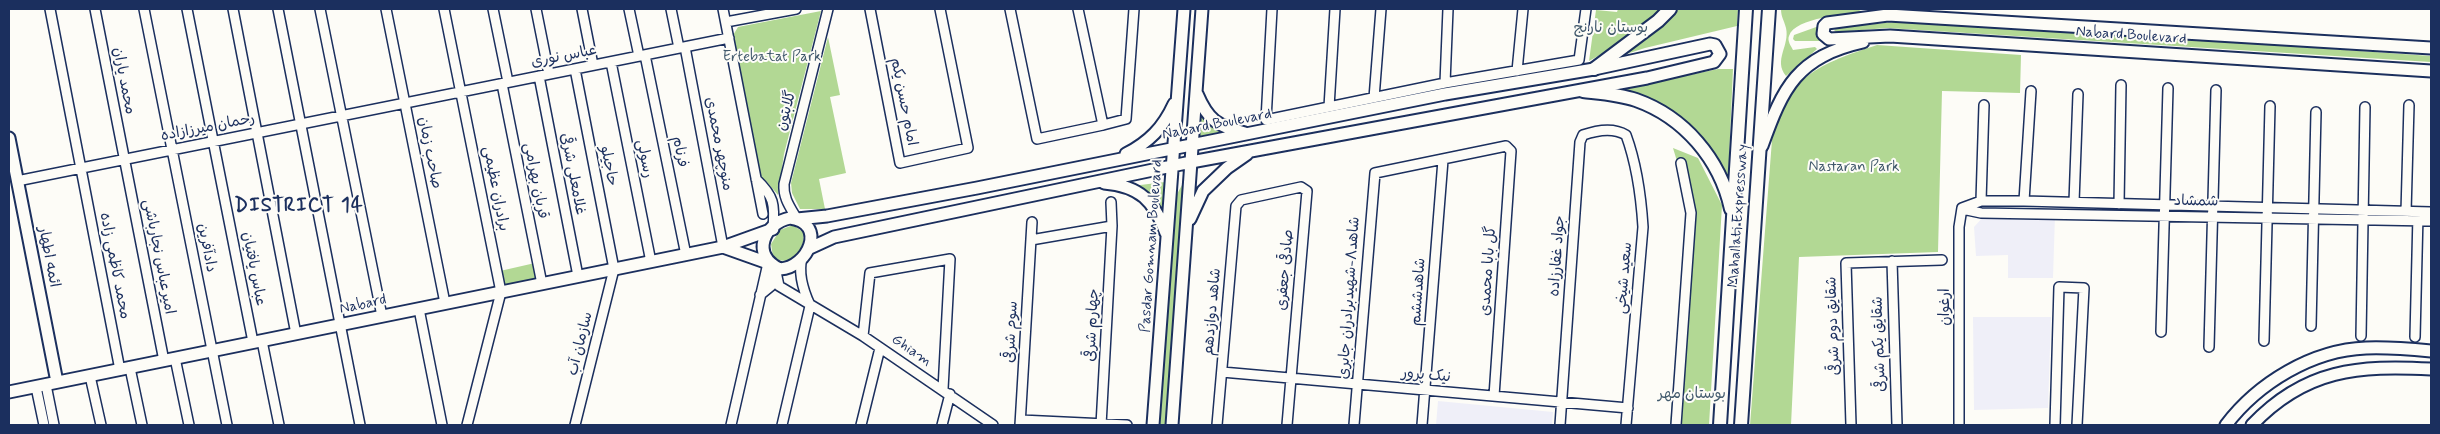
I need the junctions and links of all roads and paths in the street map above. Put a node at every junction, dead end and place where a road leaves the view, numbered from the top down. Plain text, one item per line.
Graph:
1 (50, 9) edge
2 (95, 9) edge
3 (144, 9) edge
4 (187, 9) edge
5 (233, 9) edge
6 (278, 9) edge
7 (320, 9) edge
8 (386, 9) edge
9 (444, 9) edge
10 (493, 9) edge
11 (536, 9) edge
12 (582, 9) edge
13 (629, 9) edge
14 (671, 9) edge
15 (723, 9) edge
16 (796, 9) edge
17 (828, 9) edge
18 (870, 9) edge
19 (940, 9) edge
20 (1010, 9) edge
21 (1078, 9) edge
22 (1134, 9) edge
23 (1184, 9) edge
24 (1202, 9) edge
25 (1272, 9) edge
26 (1335, 9) edge
27 (1381, 9) edge
28 (1448, 9) edge
29 (1524, 9) edge
30 (1586, 9) edge
31 (1670, 9) edge
32 (1746, 9) edge
33 (1769, 9) edge
34 (1873, 9) edge
35 (1888, 15) junction
36 (726, 22) junction
37 (1890, 36) junction
38 (729, 38) junction
39 (682, 47) junction
40 (2431, 48) edge
41 (642, 56) junction
42 (1643, 58) junction
43 (611, 62) junction
44 (593, 65) junction
45 (575, 69) junction
46 (1594, 69) junction
47 (1517, 71) junction
48 (2431, 71) edge
49 (549, 74) junction
50 (539, 76) junction
51 (1647, 78) junction
52 (505, 83) junction
53 (1445, 83) junction
54 (2121, 85) dead end
55 (2168, 88) dead end
56 (2216, 90) dead end
57 (1583, 91) junction
58 (2031, 91) dead end
59 (461, 92) junction
60 (1196, 92) junction
61 (2078, 94) dead end
62 (1177, 98) junction
63 (1374, 98) junction
64 (405, 103) junction
65 (2409, 104) dead end
66 (1984, 105) dead end
67 (2270, 106) dead end
68 (1329, 107) junction
69 (2365, 107) dead end
70 (2316, 112) dead end
71 (342, 116) junction
72 (301, 124) junction
73 (1103, 125) junction
74 (257, 133) junction
75 (1249, 134) junction
76 (1626, 135) joint
77 (9, 138) edge
78 (213, 141) junction
79 (1192, 145) junction
80 (1174, 148) junction
81 (172, 150) junction
82 (1250, 152) junction
83 (1760, 152) junction
84 (125, 159) junction
85 (1443, 160) junction
86 (1113, 161) junction
87 (1191, 162) junction
88 (1681, 163) dead end
89 (1172, 166) junction
90 (81, 168) junction
91 (756, 179) junction
92 (17, 181) junction
93 (1092, 183) junction
94 (1238, 201) joint
95 (1981, 201) junction
96 (2024, 201) junction
97 (1111, 202) dead end
98 (2074, 202) junction
99 (2119, 204) junction
100 (2165, 206) junction
101 (1962, 208) junction
102 (2212, 212) junction
103 (2406, 212) junction
104 (2431, 212) edge
105 (2267, 213) junction
106 (763, 214) dead end
107 (2313, 214) junction
108 (2165, 215) junction
109 (2363, 215) junction
110 (2418, 216) junction
111 (797, 219) junction
112 (2431, 221) edge
113 (1032, 222) dead end
114 (1734, 222) junction
115 (1112, 226) junction
116 (1186, 226) junction
117 (773, 228) junction
118 (1167, 237) junction
119 (1032, 240) junction
120 (723, 247) junction
121 (810, 248) junction
122 (686, 254) junction
123 (802, 258) junction
124 (1942, 260) dead end
125 (1892, 261) junction
126 (651, 262) junction
127 (772, 265) junction
128 (614, 269) junction
129 (578, 276) junction
130 (542, 284) junction
131 (501, 292) junction
132 (445, 303) junction
133 (810, 306) junction
134 (420, 309) junction
135 (382, 316) junction
136 (340, 325) junction
137 (2311, 326) dead end
138 (2161, 332) dead end
139 (296, 334) junction
140 (863, 336) junction
141 (2361, 336) dead end
142 (2414, 337) dead end
143 (2264, 341) dead end
144 (258, 342) junction
145 (2209, 346) dead end
146 (880, 348) junction
147 (212, 351) junction
148 (2431, 351) edge
149 (170, 359) junction
150 (125, 369) junction
151 (2431, 369) edge
152 (1222, 372) junction
153 (90, 376) junction
154 (1291, 378) junction
155 (1357, 384) junction
156 (46, 385) junction
157 (1425, 390) junction
158 (9, 392) edge
159 (946, 392) junction
160 (1494, 396) junction
161 (1561, 402) junction
162 (1628, 408) junction
163 (1021, 422) edge
164 (1101, 424) edge
165 (1127, 424) edge
166 (44, 425) edge
167 (54, 425) edge
168 (101, 425) edge
169 (142, 425) edge
170 (189, 425) edge
171 (227, 425) edge
172 (279, 425) edge
173 (360, 425) edge
174 (442, 425) edge
175 (467, 425) edge
176 (575, 425) edge
177 (731, 425) edge
178 (782, 425) edge
179 (861, 425) edge
180 (942, 425) edge
181 (993, 425) edge
182 (1153, 425) edge
183 (1172, 425) edge
184 (1217, 425) edge
185 (1287, 425) edge
186 (1354, 425) edge
187 (1422, 425) edge
188 (1560, 425) edge
189 (1626, 425) edge
190 (1676, 425) edge
191 (1720, 425) edge
192 (1741, 425) edge
193 (1851, 425) edge
194 (1897, 425) edge
195 (1959, 425) edge
196 (2055, 425) edge
197 (2077, 425) edge
198 (2226, 425) edge
199 (2252, 425) edge

1 - 90 street, محمد کاظمی زاده
2 - 84 street, محمد یاران
3 - 81 street, دادآفرین
4 - 78 street, عباس یافتیان
5 - 74 street
6 - 72 street
7 - 71 street
8 - 64 street, صاحب زمان
9 - 59 street, برادران عظیمی
10 - 52 street, قربان بهرامی
11 - 49 street
12 - 44 street
13 - 41 street, فرنام
14 - 39 street, منوچهر محمدی
15 - 36 street
16 - 36 street
17 - 111 street, گلابتون
18 - 19 street, امام حسن یکم
20 - 73 street
21 - 73 street
22 - 73 street
23 - 62 main road, Pasdar Gomnam Boulevard
24 - 60 main road
25 - 68 street
26 - 68 street
27 - 63 street
28 - 53 street
29 - 47 street
30 - 47 street
31 - 46 highway
32 - 114 highway, Mahallati Expressway
33 - 83 highway, Mahallati Expressway
34 - 35 main road
35 - 37 main road, Nabard Boulevard
35 - 40 main road, Nabard Boulevard
36 - 38 street
37 - 48 main road, Nabard Boulevard
37 - 83 main road
38 - 39 street, عباس نوری
38 - 91 street
39 - 41 street, عباس نوری
39 - 120 street, منوچهر محمدی
41 - 43 street, عباس نوری
41 - 122 street, فرنام
42 - 46 main road, Nabard Boulevard
42 - 51 main road
42 - 51 main road, Nabard Boulevard
43 - 44 street, عباس نوری
43 - 126 street, رسولى
44 - 45 street, عباس نوری
45 - 49 street, عباس نوری
45 - 128 street, حاجیلو
46 - 75 main road, Nabard Boulevard
47 - 53 street
49 - 50 street, عباس نوری
50 - 52 street, عباس نوری
50 - 129 street, غلامعلی شرقی
51 - 57 main road
52 - 59 street, عباس نوری
52 - 130 street, قربان بهرامی
53 - 63 street
54 - 99 street
55 - 100 street
56 - 102 street
57 - 82 main road
57 - 114 highway
58 - 96 street
59 - 64 street, عباس نوری
59 - 131 street, برادران عظیمی
60 - 75 main road
60 - 79 main road
61 - 98 street
62 - 80 main road, Pasdar Gomnam Boulevard
62 - 86 main road
63 - 68 street
64 - 71 street, رحمان میرزازاده
64 - 132 street, صاحب زمان
65 - 103 street
66 - 95 street
67 - 105 street
69 - 109 street
70 - 107 street
71 - 72 street, رحمان میرزازاده
71 - 135 street
72 - 74 street, رحمان میرزازاده
72 - 136 street
74 - 78 street, رحمان میرزازاده
74 - 139 street
75 - 79 main road, Nabard Boulevard
76 - 161 street, جواد غفارزاده
76 - 162 street, سعید شیخی
77 - 92 main road, ائمه اطهار
78 - 81 street, رحمان میرزازاده
78 - 144 street, عباس یافتیان
79 - 80 main road, Nabard Boulevard
79 - 87 main road
80 - 86 main road, Nabard Boulevard
80 - 89 main road, Pasdar Gomnam Boulevard
81 - 84 street, رحمان میرزازاده
81 - 147 street, دادآفرین
82 - 87 main road
82 - 116 main road
83 - 192 highway, Mahallati Expressway
84 - 90 street, رحمان میرزازاده
84 - 149 street, امیرعباس نجارباشی
85 - 155 street, شاهد۸-شهیدبرادران جابری
85 - 157 street, شاهدششم
85 - 160 street, گل بابا محمدی
86 - 111 main road, Nabard Boulevard
87 - 89 main road
87 - 116 main road
88 - 190 street
89 - 93 main road
89 - 118 main road, Pasdar Gomnam Boulevard
90 - 92 street, رحمان میرزازاده
90 - 150 street, محمد کاظمی زاده
91 - 106 street
91 - 117 street
92 - 156 main road, ائمه اطهار
93 - 118 main road
93 - 121 main road
94 - 152 street, شاهد دوازدهم
94 - 154 street, صادقی جعفری
95 - 96 street, شمشاد
95 - 101 street
96 - 98 street, شمشاد
97 - 115 street, چهارم شرقی
98 - 99 street, شمشاد
99 - 100 street, شمشاد
100 - 102 street, شمشاد
100 - 108 street
101 - 108 street, شمشاد
101 - 195 street, ارغوان
102 - 105 street, شمشاد
102 - 108 street, شمشاد
102 - 145 street
103 - 109 street, شمشاد
103 - 110 street, شمشاد
104 - 110 street, شمشاد
105 - 107 street, شمشاد
105 - 143 street
107 - 109 street, شمشاد
107 - 137 street
108 - 138 street
109 - 110 street, شمشاد
109 - 141 street
110 - 112 street, شمشاد
110 - 142 street
111 - 117 main road
111 - 121 main road
113 - 119 street, سوم شرقی
114 - 191 highway, Mahallati Expressway
115 - 119 street
115 - 164 street, چهارم شرقی
116 - 183 main road
117 - 120 main road, Nabard
117 - 127 main road
118 - 182 main road, Pasdar Gomnam Boulevard
119 - 163 street, سوم شرقی
120 - 122 main road, Nabard
120 - 127 main road
121 - 123 main road
122 - 126 main road, Nabard
123 - 127 main road
123 - 133 street
124 - 125 street, شقایق دوم شرقی
125 - 193 street, شقایق دوم شرقی
125 - 194 street, شقایق یکم شرقی
126 - 128 main road, Nabard
127 - 133 street, Ghiam
127 - 177 street
128 - 129 main road, Nabard
128 - 176 street, سازمان آب
129 - 130 main road, Nabard
130 - 131 main road, Nabard
131 - 132 main road, Nabard
131 - 175 street
132 - 134 main road, Nabard
133 - 140 street, Ghiam
133 - 178 street
134 - 135 main road, Nabard
134 - 174 street
135 - 136 main road, Nabard
136 - 139 main road, Nabard
136 - 173 street
139 - 144 main road, Nabard
140 - 146 street, Ghiam
140 - 159 street
144 - 147 main road, Nabard
144 - 172 street, عباس یافتیان
146 - 159 street, Ghiam
146 - 179 street
147 - 149 main road, Nabard
147 - 171 street, دادآفرین
148 - 198 main road
149 - 150 main road, Nabard
149 - 170 street, امیرعباس نجارباشی
150 - 153 main road, Nabard
150 - 169 street, محمد کاظمی زاده
151 - 199 main road
152 - 154 street, نیک پرور
152 - 184 street, شاهد دوازدهم
153 - 156 main road, Nabard
153 - 168 street
154 - 155 street, نیک پرور
154 - 185 street, صادقی جعفری
155 - 157 street, نیک پرور
155 - 186 street, شاهد۸-شهیدبرادران جابری
156 - 158 main road, Nabard
156 - 166 street
156 - 167 street
157 - 160 street, نیک پرور
157 - 187 street, شاهدششم
159 - 180 street
159 - 181 street, Ghiam
160 - 161 street, نیک پرور
161 - 162 street, نیک پرور
161 - 188 street, جواد غفارزاده
162 - 189 street, سعید شیخی
163 - 164 street
164 - 165 street
196 - 197 street

